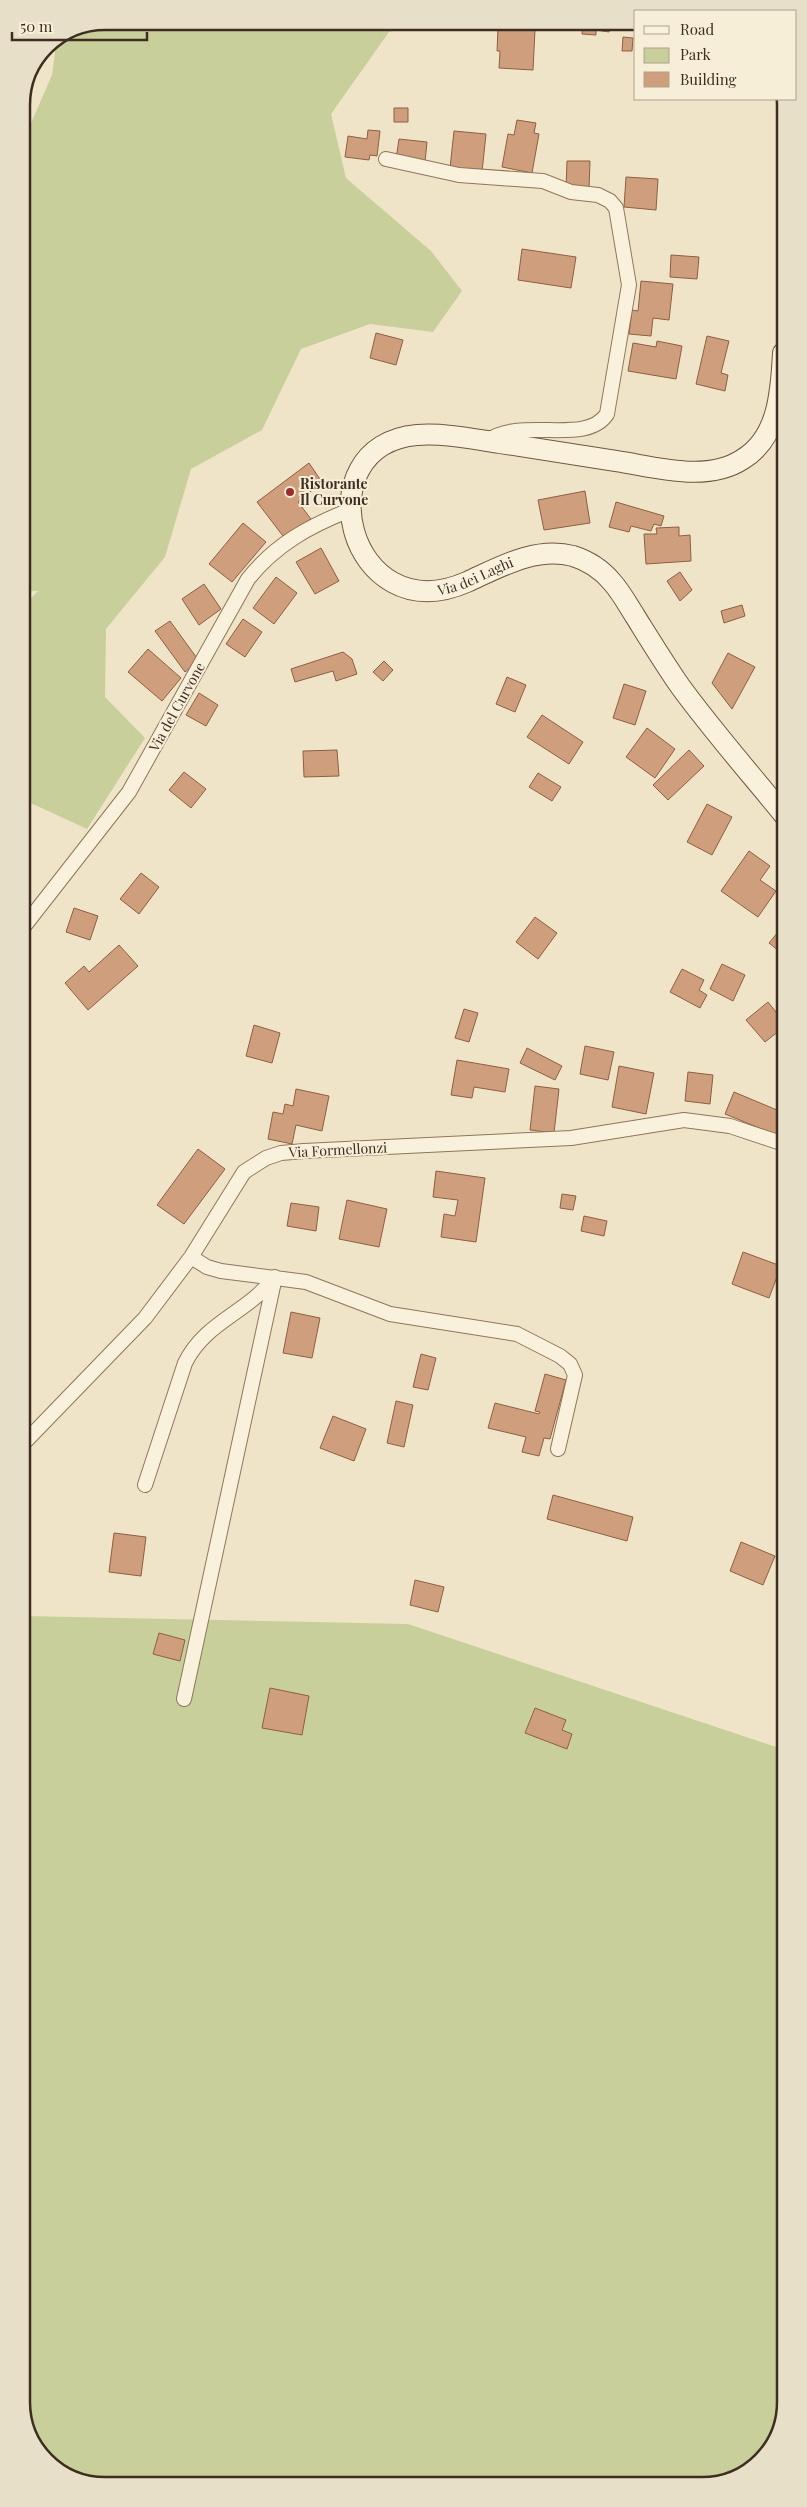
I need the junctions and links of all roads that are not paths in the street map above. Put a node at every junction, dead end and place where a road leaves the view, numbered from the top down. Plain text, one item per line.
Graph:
1 (386, 159) dead end
2 (777, 407) edge
3 (487, 441) junction
4 (350, 510) junction
5 (777, 806) edge
6 (30, 919) edge
7 (777, 1142) edge
8 (191, 1257) junction
9 (275, 1277) junction
10 (30, 1437) edge
11 (558, 1449) dead end
12 (146, 1485) dead end
13 (184, 1699) dead end

1 - 3 street
2 - 3 main road, Via dei Laghi
3 - 4 main road, Via dei Laghi
4 - 5 main road, Via dei Laghi
4 - 6 street, Via del Curvone
7 - 8 street, Via Formellonzi
8 - 9 street
8 - 10 street, Via Formellonzi
9 - 11 street
9 - 12 street
9 - 13 street

